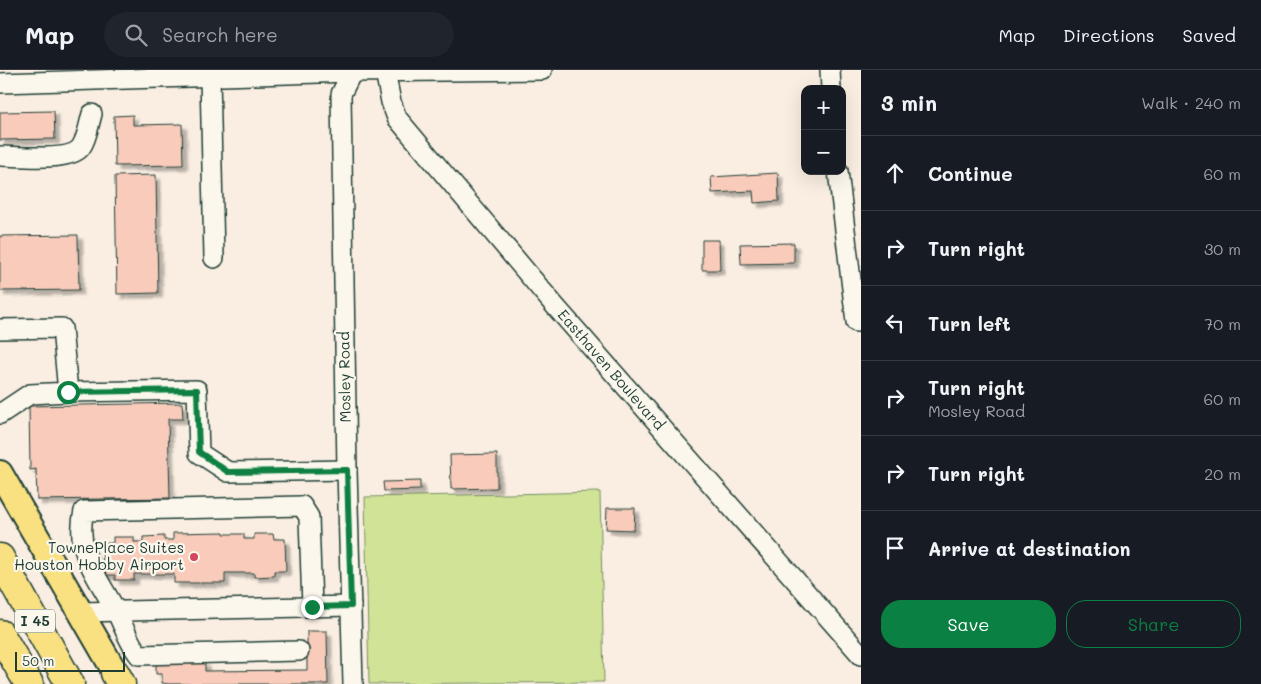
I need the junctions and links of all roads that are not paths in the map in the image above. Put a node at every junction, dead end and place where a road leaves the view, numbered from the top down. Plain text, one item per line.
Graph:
1 (473, 70) edge
2 (542, 70) edge
3 (830, 70) edge
4 (352, 71) edge
5 (386, 71) junction
6 (247, 72) edge
7 (94, 75) edge
8 (210, 76) junction
9 (0, 83) edge
10 (831, 85) edge
11 (92, 114) dead end
12 (0, 156) edge
13 (838, 175) edge
14 (214, 258) dead end
15 (856, 322) dead end
16 (0, 329) edge
17 (68, 392) junction
18 (0, 414) edge
19 (347, 470) junction
20 (0, 473) edge
21 (0, 558) edge
22 (351, 606) junction
23 (312, 607) junction
24 (116, 611) junction
25 (80, 612) junction
26 (0, 634) edge
27 (299, 651) dead end
28 (861, 655) edge
29 (119, 680) edge
30 (28, 684) edge
31 (70, 684) edge
32 (354, 684) edge

1 - 2 street
1 - 5 street
3 - 10 street
4 - 5 street
4 - 6 street
4 - 19 street, Mosley Road
5 - 28 street, Easthaven Boulevard
6 - 8 street
7 - 8 street
7 - 9 street
8 - 14 street
11 - 12 street
13 - 15 street
16 - 17 street
17 - 18 street
17 - 19 street
19 - 22 street, Mosley Road
20 - 25 main road
21 - 31 highway, I 45
22 - 23 street
22 - 32 street, Mosley Road
23 - 24 street
23 - 24 street
24 - 25 street
24 - 27 street
25 - 29 main road
26 - 30 highway, I 45

